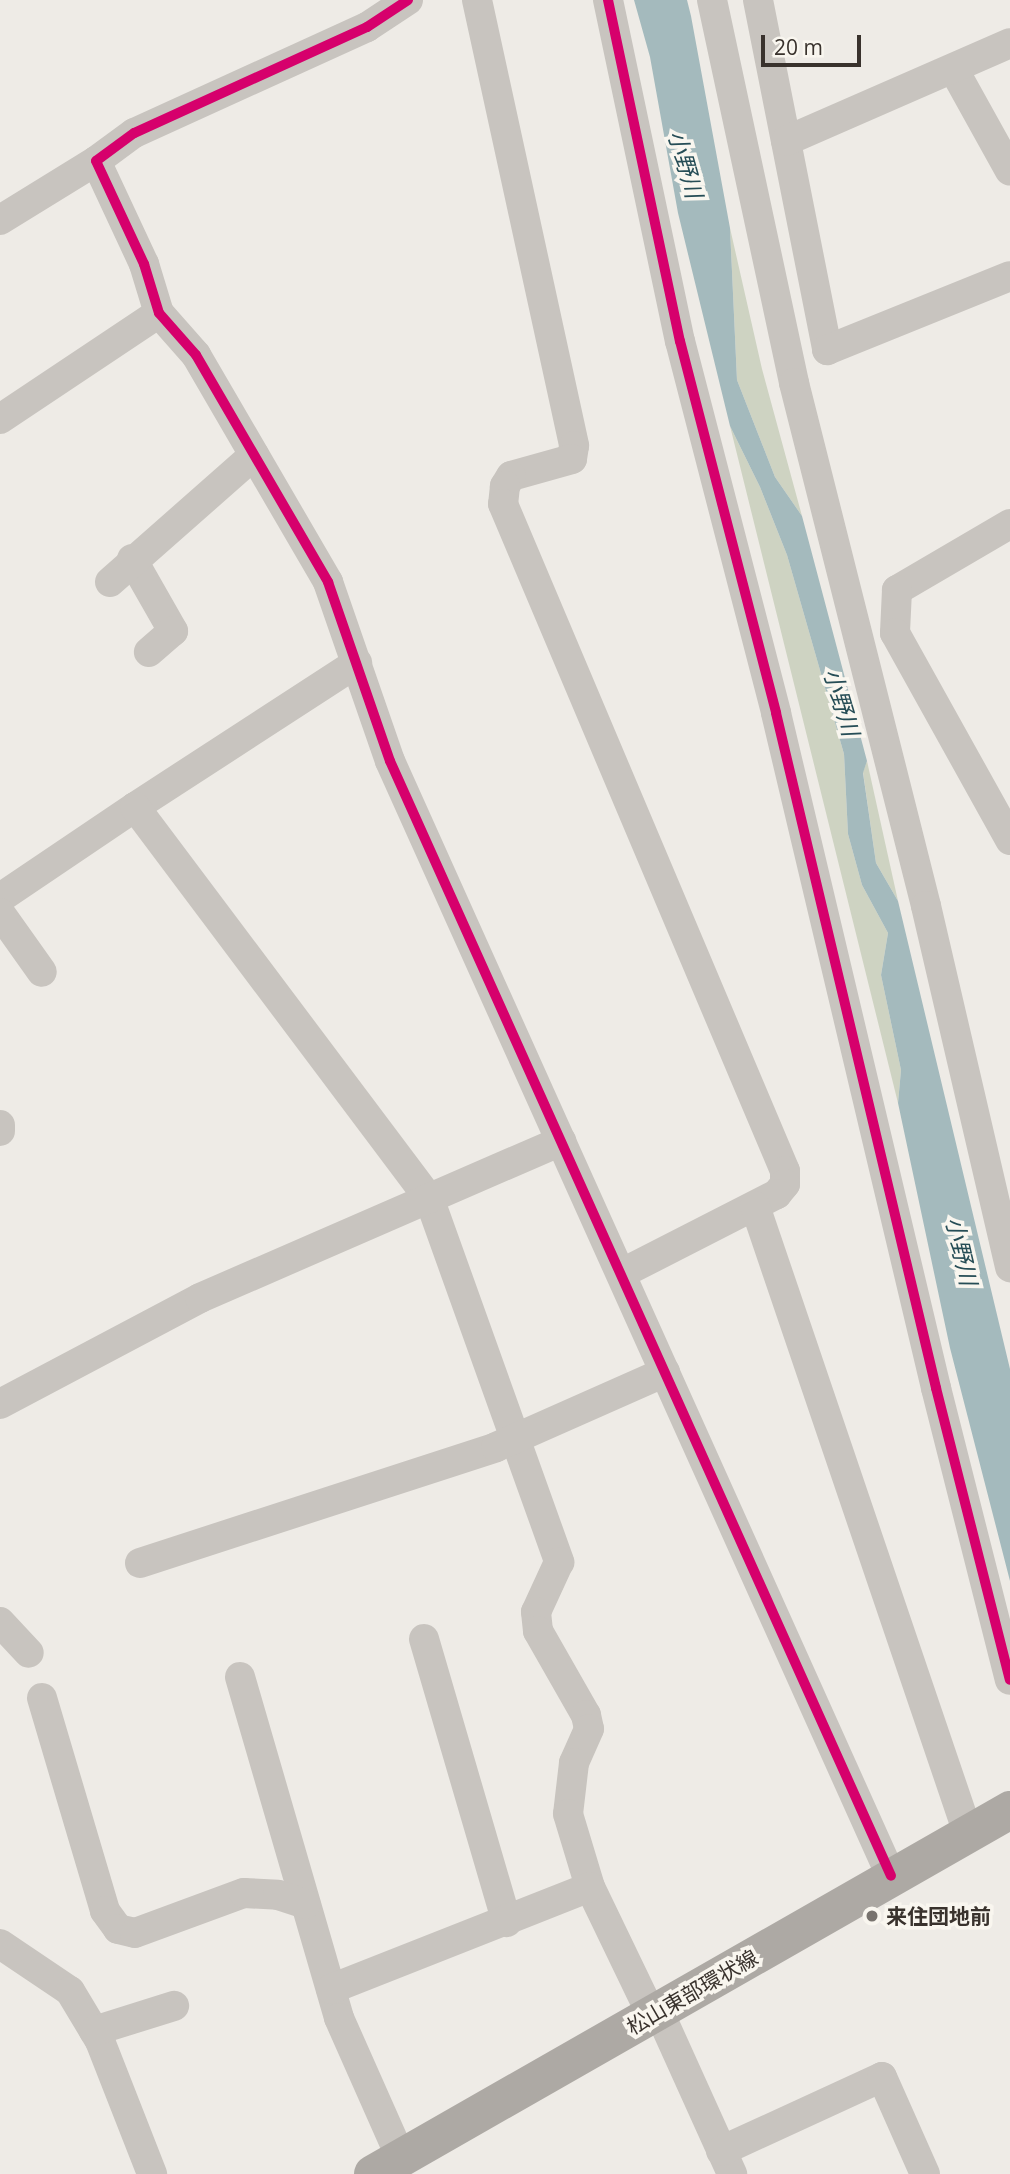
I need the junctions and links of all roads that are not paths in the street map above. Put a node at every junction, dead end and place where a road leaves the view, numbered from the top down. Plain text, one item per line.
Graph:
1 (408, 0) edge
2 (477, 0) edge
3 (608, 0) edge
4 (712, 0) edge
5 (758, 0) edge
6 (1010, 43) edge
7 (954, 70) junction
8 (786, 141) junction
9 (96, 161) junction
10 (1010, 172) edge
11 (0, 220) edge
12 (1010, 276) edge
13 (159, 313) junction
14 (0, 419) edge
15 (254, 455) junction
16 (1009, 526) edge
17 (132, 559) junction
18 (110, 582) dead end
19 (149, 652) dead end
20 (357, 663) junction
21 (135, 807) junction
22 (1010, 841) edge
23 (0, 898) edge
24 (0, 912) edge
25 (42, 972) dead end
26 (0, 1125) edge
27 (0, 1131) edge
28 (561, 1140) junction
29 (429, 1198) junction
30 (755, 1206) junction
31 (1010, 1267) edge
32 (621, 1274) junction
33 (665, 1372) junction
34 (0, 1404) edge
35 (516, 1438) junction
36 (140, 1563) dead end
37 (0, 1622) edge
38 (424, 1639) dead end
39 (0, 1653) edge
40 (240, 1677) dead end
41 (1010, 1680) edge
42 (42, 1698) dead end
43 (1010, 1810) edge
44 (968, 1833) junction
45 (891, 1876) junction
46 (590, 1887) junction
47 (306, 1905) junction
48 (507, 1922) junction
49 (0, 1944) edge
50 (331, 1989) junction
51 (174, 2006) dead end
52 (656, 2014) junction
53 (94, 2031) junction
54 (727, 2162) edge
55 (387, 2166) edge
56 (152, 2174) edge
57 (925, 2174) edge

1 - 9 street
2 - 30 street
3 - 41 street
4 - 31 street
5 - 8 street
6 - 7 street
7 - 8 street
7 - 10 street
8 - 12 street
9 - 11 street
9 - 13 street
13 - 14 street
13 - 15 street
15 - 17 street
15 - 20 street
16 - 22 street
17 - 18 street
17 - 19 street
20 - 21 street
20 - 28 street
21 - 23 street
21 - 29 street
24 - 25 street
26 - 27 street
28 - 29 street
28 - 32 street
29 - 34 street
29 - 35 street
30 - 32 street
30 - 44 street
32 - 33 street
33 - 35 street
33 - 45 street
35 - 36 street
35 - 46 street
37 - 39 street
38 - 48 street
40 - 47 street
42 - 47 street
43 - 44 main road, 松山東部環状線
44 - 45 main road, 松山東部環状線
45 - 52 main road, 松山東部環状線
46 - 48 street
46 - 52 street
47 - 50 street
48 - 50 street
49 - 53 street
50 - 55 street
51 - 53 street
52 - 54 street
52 - 55 main road, 松山東部環状線
53 - 56 street
54 - 57 street

